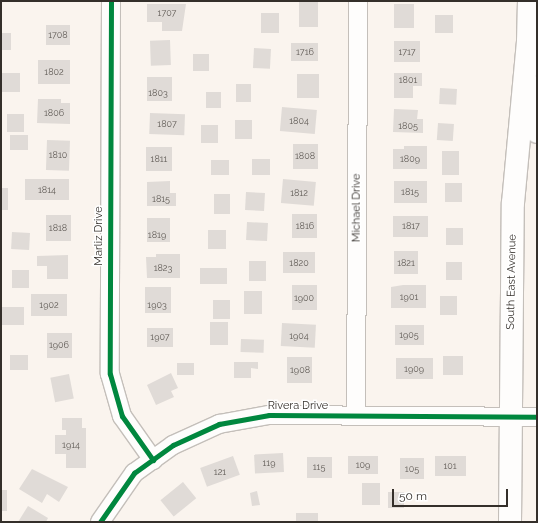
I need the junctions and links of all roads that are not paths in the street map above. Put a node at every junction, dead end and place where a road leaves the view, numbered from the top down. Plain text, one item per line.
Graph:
1 (111, 1) edge
2 (358, 1) edge
3 (529, 1) edge
4 (528, 42) junction
5 (537, 132) edge
6 (356, 416) junction
7 (511, 417) junction
8 (537, 417) edge
9 (153, 460) junction
10 (100, 522) edge
11 (510, 522) edge

1 - 9 street, Marliz Drive
2 - 6 street, Michael Drive
3 - 4 main road, South East Avenue
4 - 5 main road, South East Avenue
4 - 7 main road, South East Avenue
6 - 7 street, Rivera Drive
6 - 9 street, Rivera Drive
7 - 8 street, Rivera Drive
7 - 11 main road, South East Avenue
9 - 10 street, Rivera Drive

